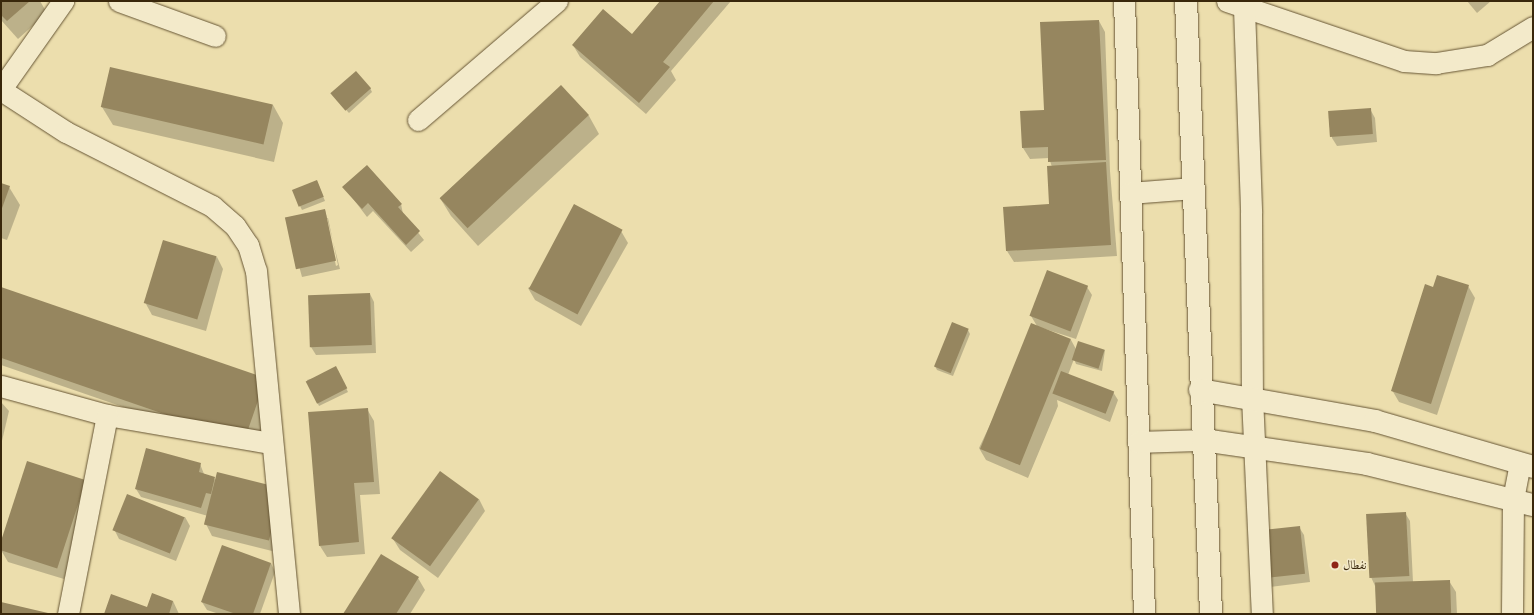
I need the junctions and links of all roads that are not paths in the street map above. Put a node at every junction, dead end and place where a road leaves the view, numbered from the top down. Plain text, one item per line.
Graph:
1 (63, 1) edge
2 (119, 1) edge
3 (557, 1) edge
4 (1124, 1) edge
5 (1186, 1) edge
6 (1236, 4) edge
7 (1533, 27) edge
8 (215, 36) dead end
9 (1, 89) edge
10 (418, 120) dead end
11 (1193, 188) junction
12 (1130, 193) junction
13 (1, 386) edge
14 (1200, 390) junction
15 (1252, 397) junction
16 (107, 415) junction
17 (1204, 440) junction
18 (1138, 442) junction
19 (270, 443) junction
20 (1256, 445) junction
21 (1527, 465) edge
22 (1513, 498) junction
23 (1533, 505) edge
24 (68, 614) edge
25 (289, 614) edge
26 (1144, 614) edge
27 (1211, 614) edge
28 (1262, 614) edge
29 (1512, 614) edge

1 - 9 street
2 - 8 street
3 - 10 street
4 - 12 street
5 - 11 street
6 - 7 street
6 - 15 street
9 - 19 street
11 - 12 street
11 - 14 street
12 - 18 street
13 - 16 street
14 - 15 street
14 - 17 street
15 - 20 street
15 - 21 street
16 - 19 street
16 - 24 street
17 - 18 street
17 - 20 street
17 - 27 street
18 - 26 street
19 - 25 street
20 - 22 street
20 - 28 street
21 - 22 street
22 - 23 street
22 - 29 street

